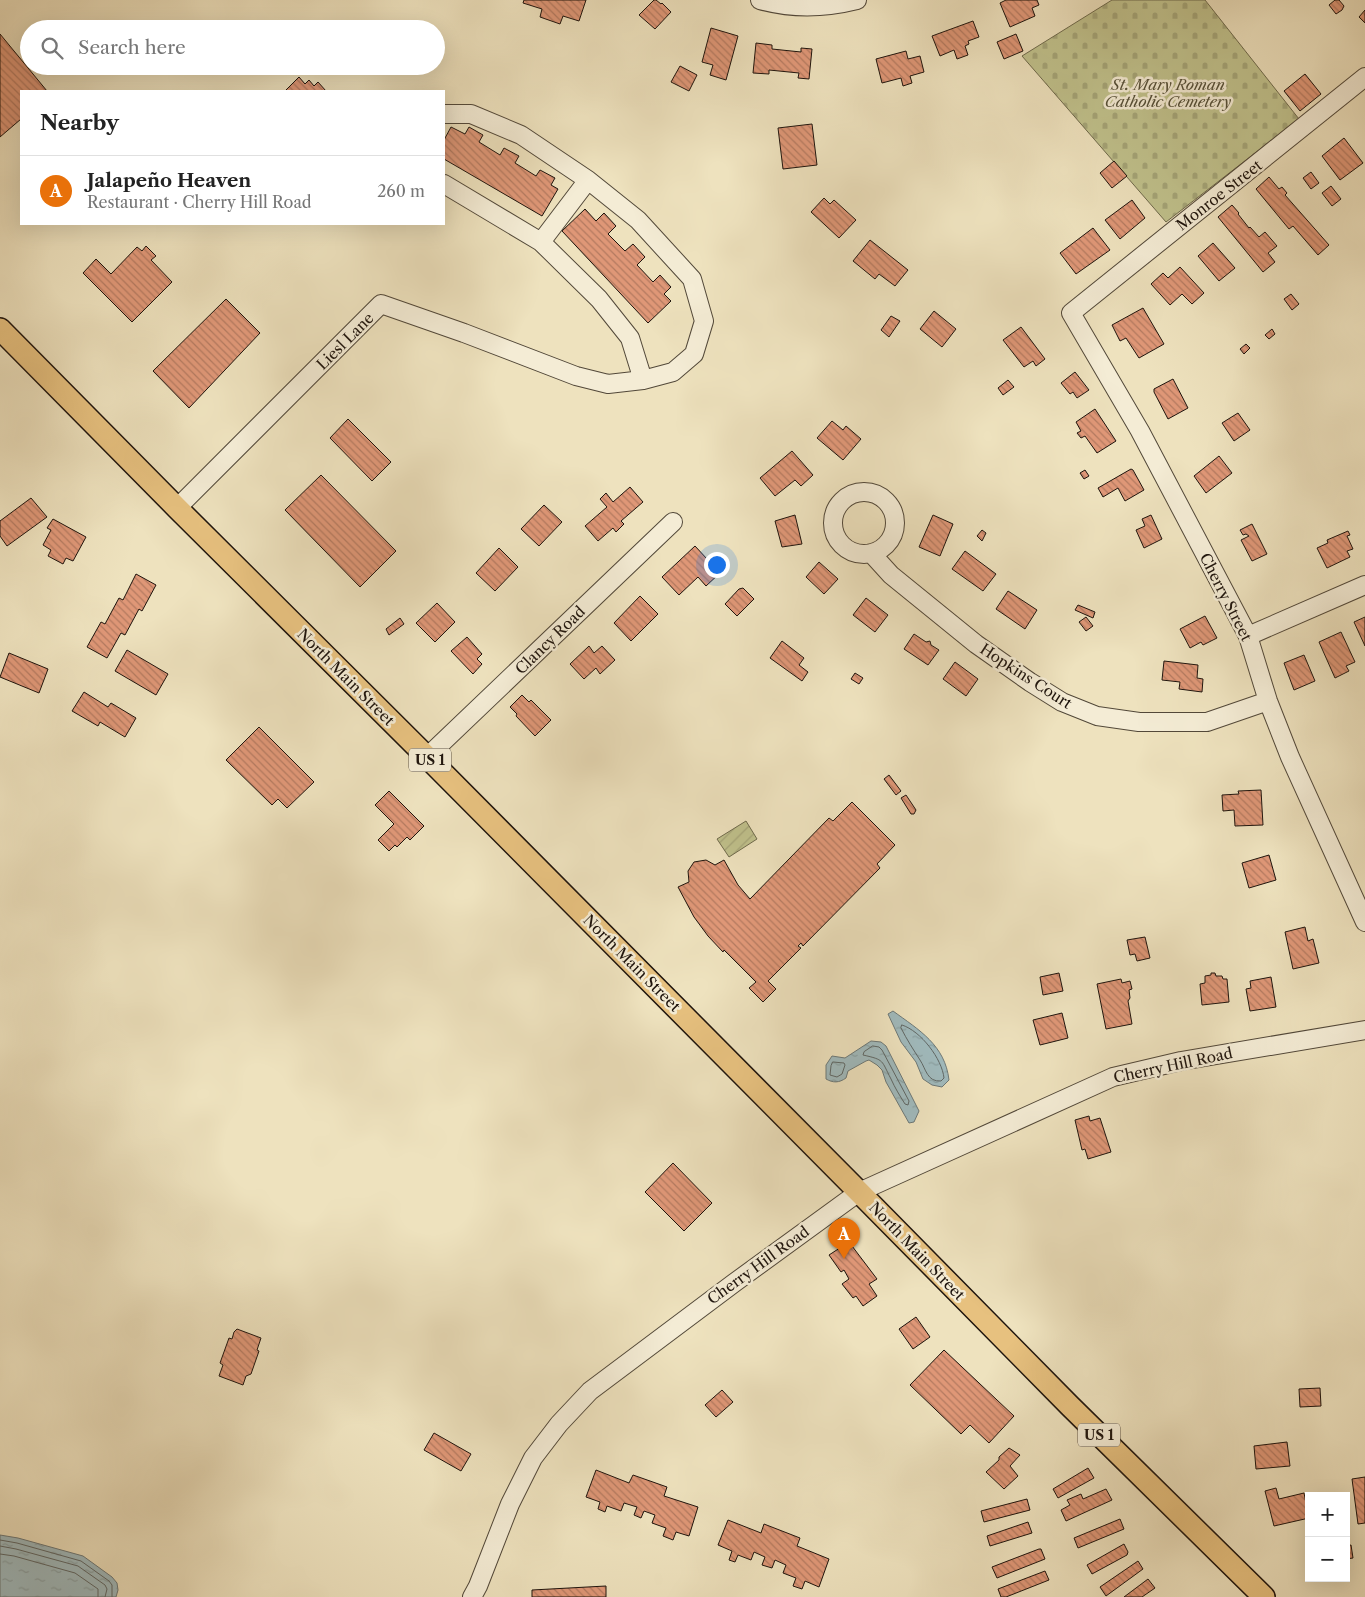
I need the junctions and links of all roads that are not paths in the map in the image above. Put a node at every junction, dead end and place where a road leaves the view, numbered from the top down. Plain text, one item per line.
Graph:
1 (760, 0) edge
2 (857, 0) edge
3 (1365, 77) edge
4 (445, 114) edge
5 (588, 180) junction
6 (445, 185) edge
7 (541, 242) junction
8 (1071, 312) joint
9 (0, 329) edge
10 (643, 380) junction
11 (177, 508) junction
12 (673, 522) dead end
13 (871, 554) dead end
14 (1365, 585) edge
15 (1248, 636) junction
16 (1268, 701) junction
17 (427, 757) junction
18 (1365, 922) edge
19 (1365, 1030) edge
20 (859, 1192) junction
21 (472, 1597) edge
22 (1264, 1597) edge

1 - 2 street
3 - 8 street, Monroe Street
4 - 5 street, Liesl Lane
5 - 7 street
5 - 10 street, Liesl Lane
6 - 7 street
7 - 10 street
8 - 15 street, Cherry Street
9 - 11 main road, North Main Street / US 1
10 - 11 street, Liesl Lane
11 - 17 main road, North Main Street / US 1
12 - 17 street, Clancy Road
13 - 16 street, Hopkins Court
14 - 15 street
15 - 16 street, Cherry Street
16 - 18 street, Cherry Street
17 - 20 main road, North Main Street / US 1
19 - 20 street, Cherry Hill Road
20 - 21 street, Cherry Hill Road
20 - 22 main road, North Main Street / US 1

